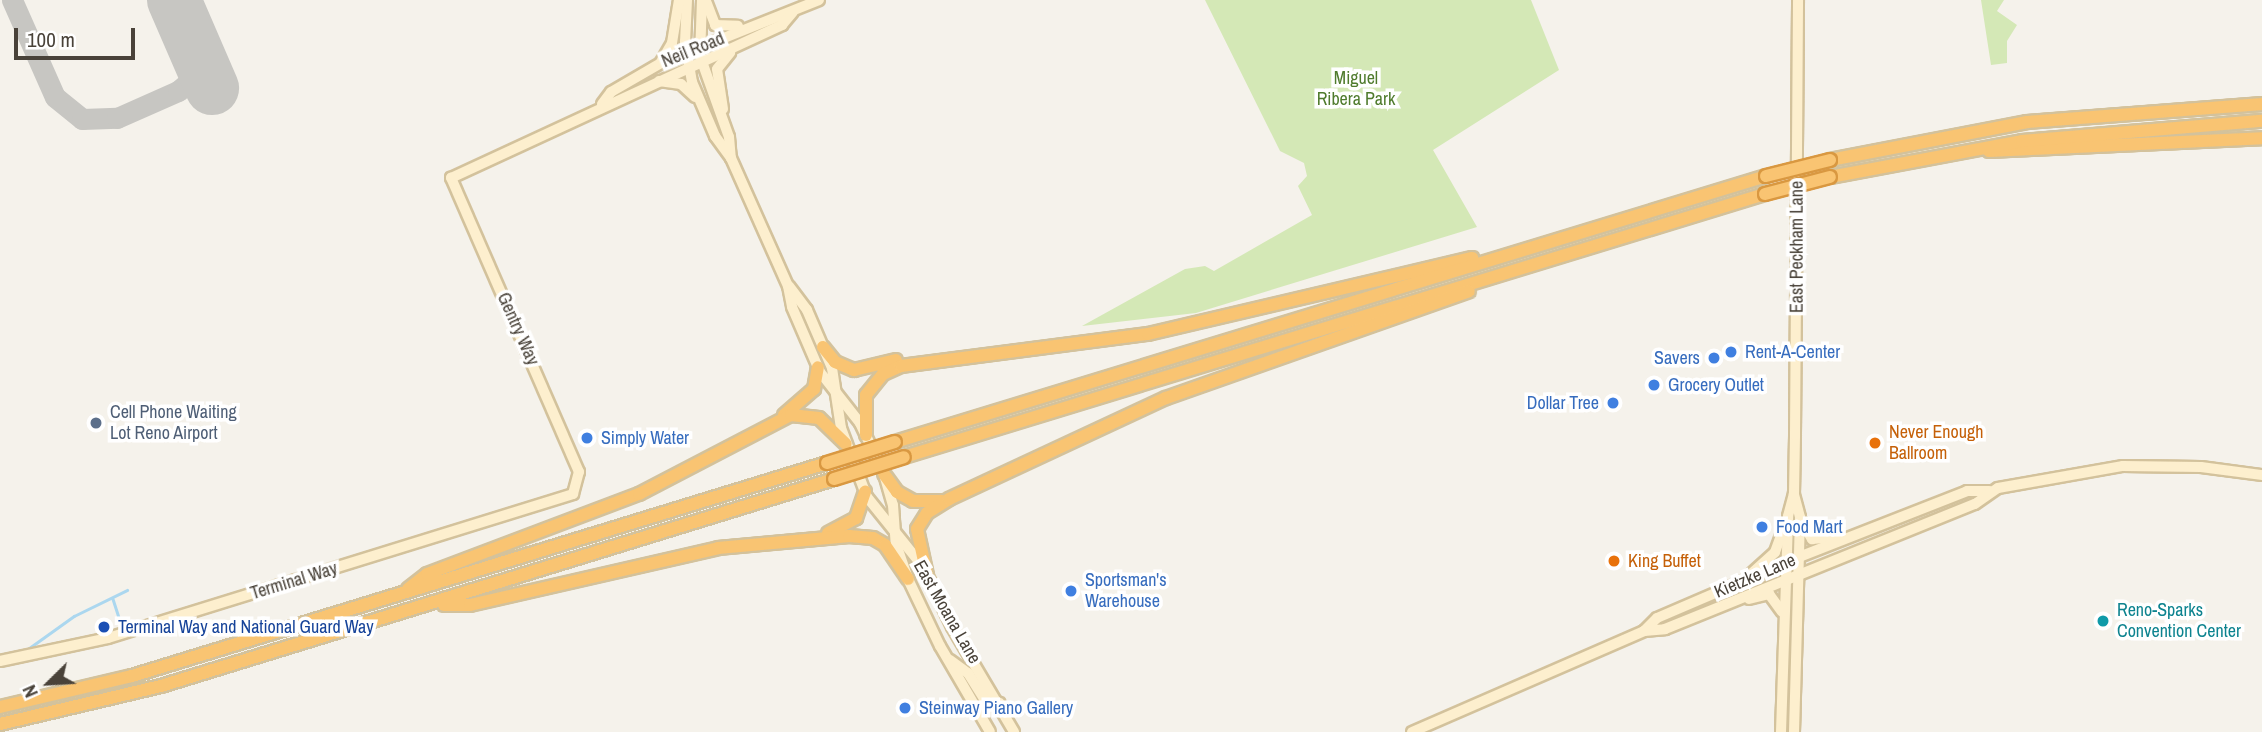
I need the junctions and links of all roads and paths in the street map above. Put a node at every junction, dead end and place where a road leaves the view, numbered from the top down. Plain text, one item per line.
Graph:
1 (679, 0) edge
2 (687, 0) edge
3 (704, 0) edge
4 (819, 0) edge
5 (1798, 0) edge
6 (793, 12) junction
7 (760, 21) junction
8 (767, 32) junction
9 (686, 53) junction
10 (700, 56) junction
11 (661, 63) junction
12 (688, 66) junction
13 (655, 81) junction
14 (602, 104) junction
15 (701, 104) junction
16 (2262, 104) edge
17 (2262, 121) edge
18 (729, 137) junction
19 (2262, 138) edge
20 (1971, 150) junction
21 (731, 158) junction
22 (451, 178) joint
23 (1530, 247) junction
24 (1537, 263) junction
25 (788, 286) junction
26 (823, 346) junction
27 (941, 359) junction
28 (818, 367) junction
29 (838, 395) junction
30 (773, 424) junction
31 (866, 435) junction
32 (846, 444) junction
33 (884, 474) junction
34 (2262, 475) edge
35 (579, 483) joint
36 (1989, 491) junction
37 (865, 492) junction
38 (1794, 494) junction
39 (949, 499) junction
40 (1788, 509) junction
41 (1800, 517) junction
42 (1863, 531) junction
43 (895, 533) junction
44 (797, 541) junction
45 (1799, 557) junction
46 (1786, 562) junction
47 (1798, 572) junction
48 (927, 575) junction
49 (1786, 577) junction
50 (908, 579) junction
51 (1743, 581) junction
52 (402, 594) junction
53 (426, 606) junction
54 (1708, 610) junction
55 (1784, 620) junction
56 (1644, 631) junction
57 (947, 657) junction
58 (0, 662) edge
59 (1000, 703) junction
60 (0, 707) edge
61 (0, 724) edge
62 (990, 732) edge
63 (1014, 732) edge
64 (1412, 732) edge
65 (1781, 732) edge
66 (1794, 732) edge

1 - 11 main road
2 - 9 main road, East Moana Lane
3 - 7 main road
3 - 10 main road
4 - 6 main road, Neil Road
5 - 38 main road, East Peckham Lane
6 - 7 main road, Neil Road
6 - 8 main road, Neil Road
7 - 10 main road, Neil Road
8 - 10 main road, Neil Road
8 - 18 main road
9 - 10 main road, Neil Road
9 - 11 main road, Neil Road
9 - 12 main road, East Moana Lane
10 - 12 main road, Neil Road
10 - 18 main road, East Moana Lane
11 - 14 main road, Neil Road
12 - 13 main road, Neil Road
12 - 15 main road, East Moana Lane
13 - 14 main road, Neil Road
13 - 15 main road
14 - 22 main road, Neil Road
15 - 21 main road, East Moana Lane
16 - 23 highway, bridge
17 - 20 highway
18 - 21 main road, East Moana Lane
19 - 20 highway
20 - 24 highway, bridge
21 - 25 main road, East Moana Lane
22 - 35 main road, Gentry Way
23 - 27 highway
23 - 52 highway, bridge
24 - 39 highway
24 - 53 highway, bridge
25 - 26 main road, East Moana Lane
25 - 28 main road, East Moana Lane
26 - 27 highway
26 - 29 main road, East Moana Lane
27 - 31 highway
28 - 29 main road, East Moana Lane
28 - 30 highway
29 - 31 main road, East Moana Lane
29 - 32 main road, East Moana Lane
30 - 32 highway
30 - 52 highway
31 - 33 main road, East Moana Lane
32 - 37 main road, East Moana Lane
33 - 39 highway
33 - 43 main road, East Moana Lane
34 - 36 main road, Kietzke Lane
35 - 58 main road, Terminal Way
36 - 42 main road, Kietzke Lane
36 - 47 main road, Kietzke Lane
37 - 43 main road, East Moana Lane
37 - 44 highway
38 - 40 main road, East Peckham Lane
38 - 41 main road, East Peckham Lane
39 - 48 highway
40 - 46 main road, East Peckham Lane
40 - 51 main road
41 - 42 main road
41 - 45 main road, East Peckham Lane
42 - 45 main road, Kietzke Lane
43 - 48 main road, East Moana Lane
43 - 50 main road, East Moana Lane
44 - 50 highway
44 - 53 highway
45 - 46 main road, Kietzke Lane
45 - 47 main road, East Peckham Lane
46 - 49 main road, East Peckham Lane
46 - 51 main road, Kietzke Lane
47 - 49 main road, Kietzke Lane
47 - 66 main road, East Peckham Lane
48 - 59 main road, East Moana Lane
49 - 54 main road, Kietzke Lane
49 - 55 main road, East Peckham Lane
50 - 57 main road, East Moana Lane
51 - 56 main road, Kietzke Lane
52 - 60 highway
53 - 61 highway
54 - 55 main road
54 - 56 main road, Kietzke Lane
55 - 65 main road, East Peckham Lane
56 - 64 main road, Kietzke Lane
57 - 59 main road
57 - 62 main road, East Moana Lane
59 - 63 main road, East Moana Lane

